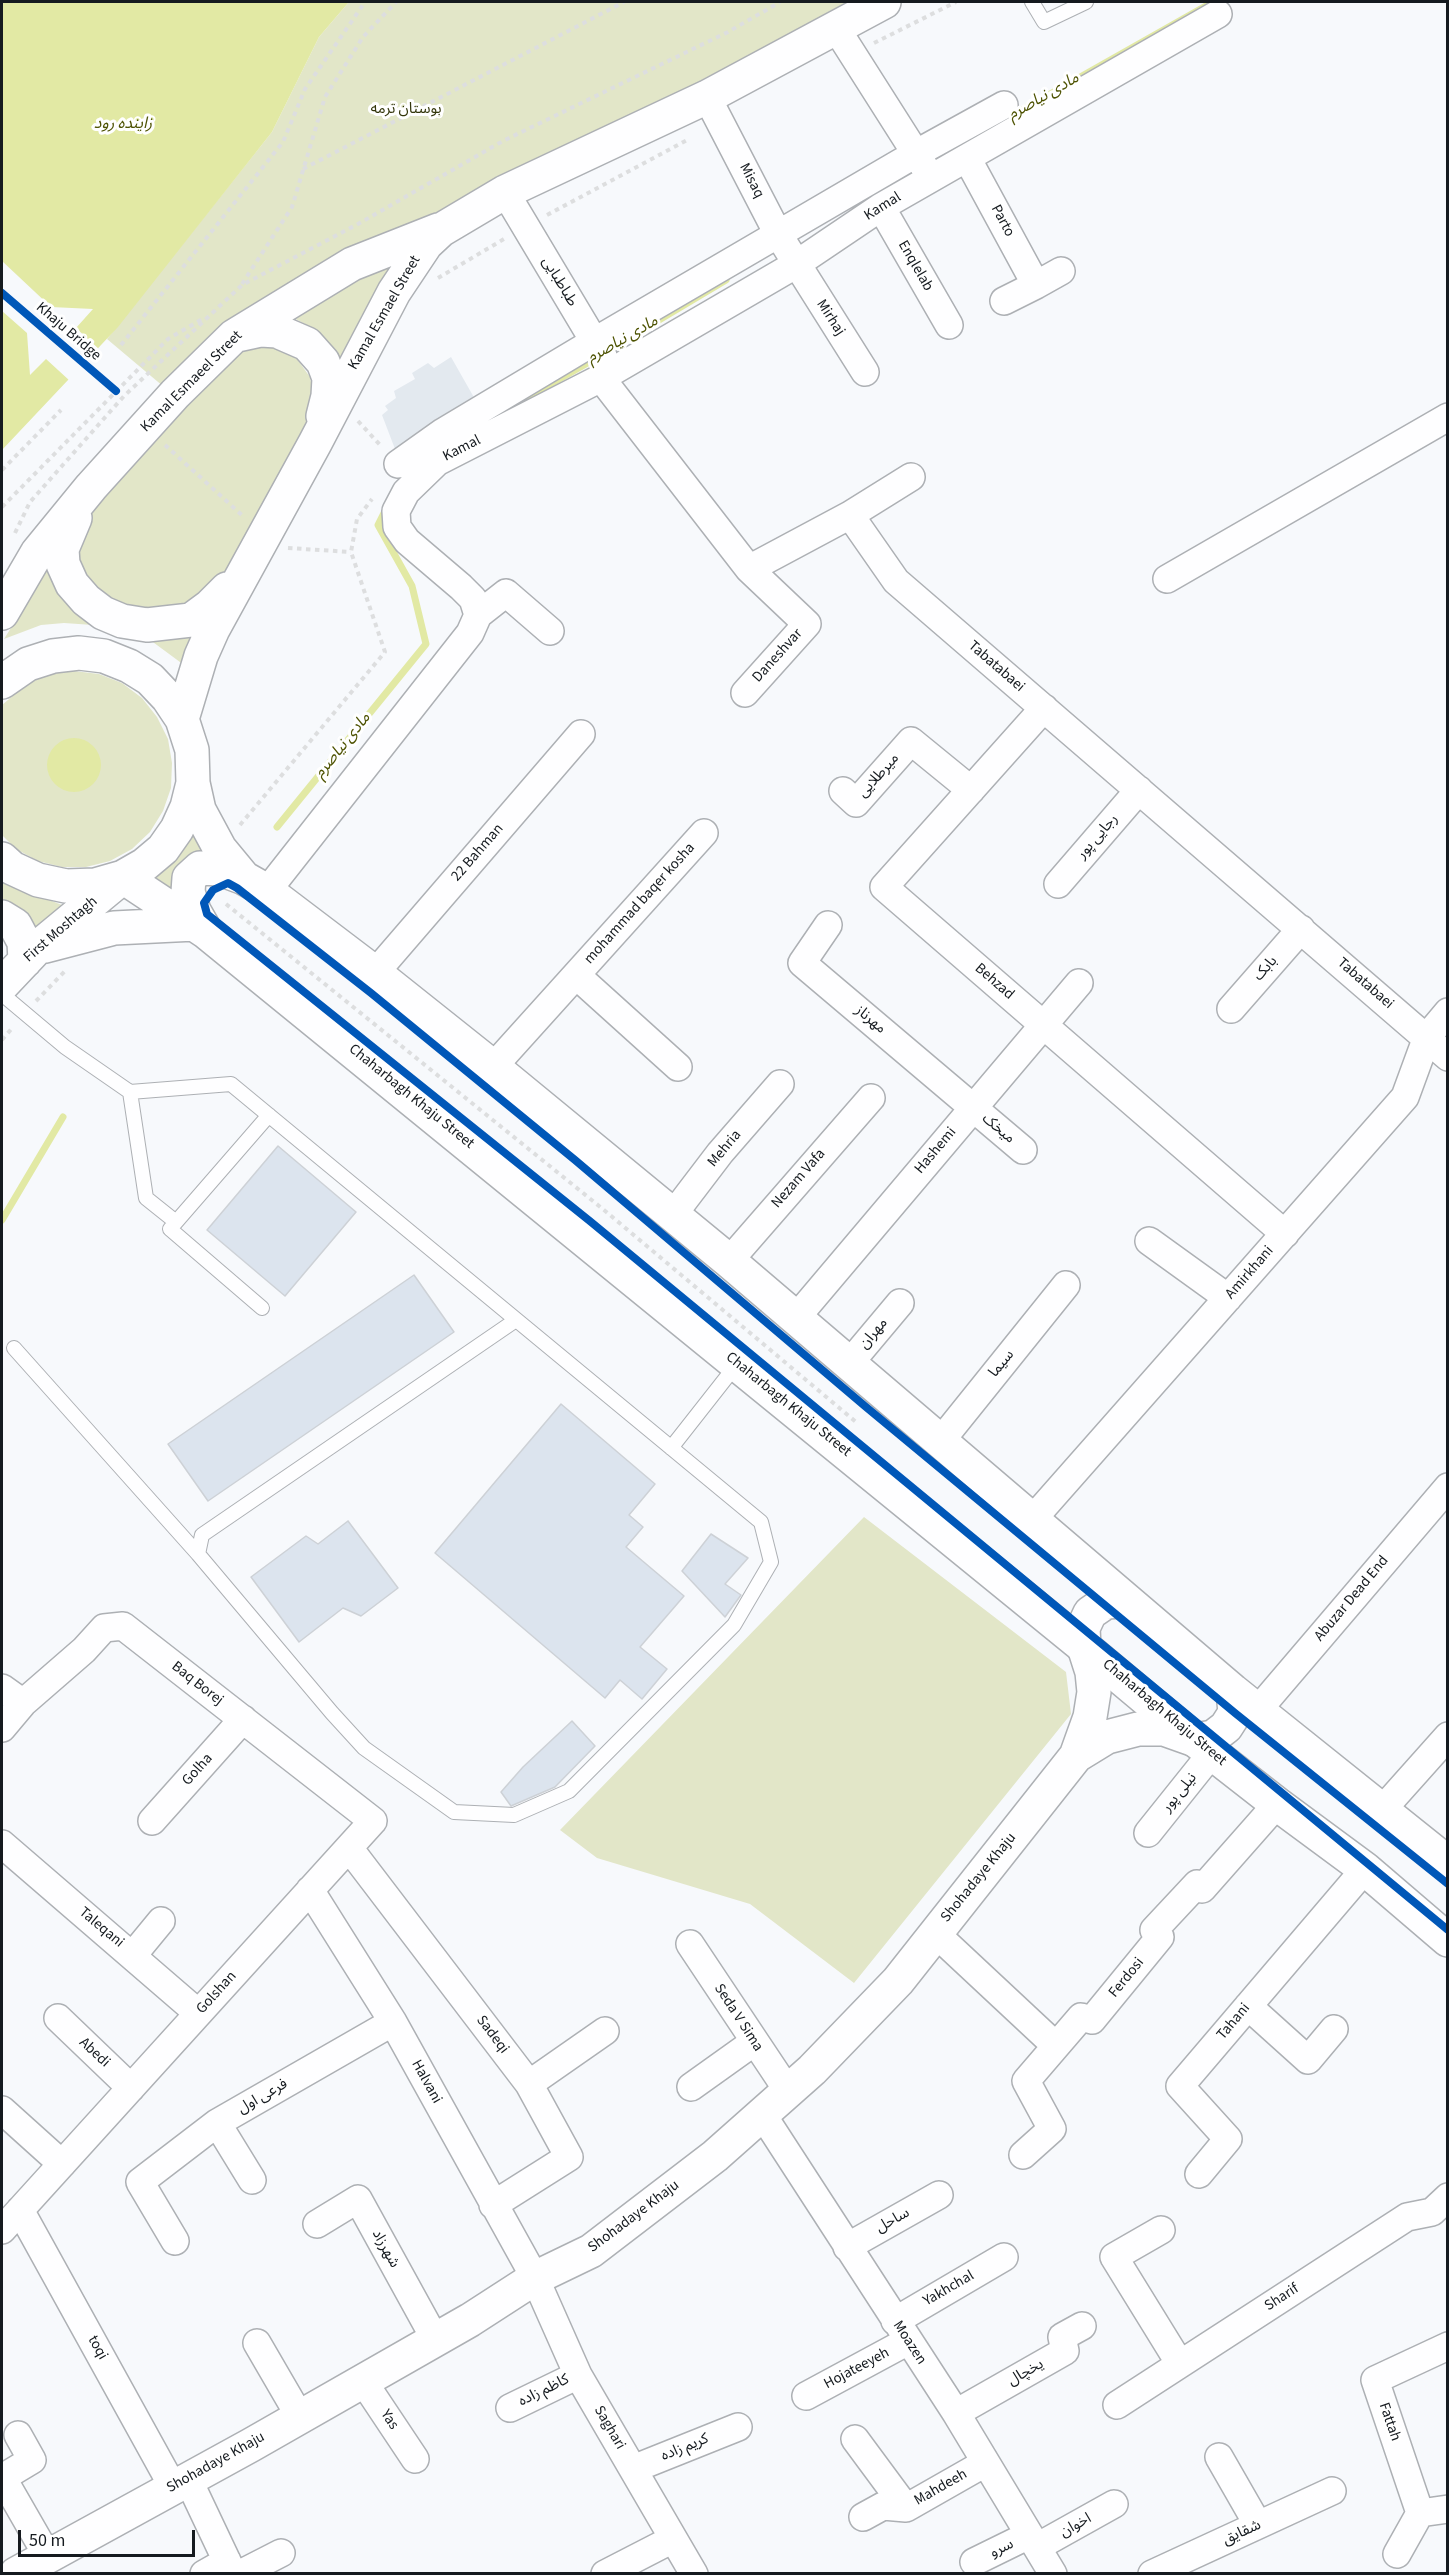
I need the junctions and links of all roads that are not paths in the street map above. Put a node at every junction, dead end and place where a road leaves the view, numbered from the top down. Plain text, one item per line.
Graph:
1 (884, 2) edge
2 (1032, 2) edge
3 (1086, 2) edge
4 (1218, 14) dead end
5 (844, 41) junction
6 (1005, 105) dead end
7 (714, 110) junction
8 (916, 153) junction
9 (967, 158) junction
10 (932, 178) junction
11 (505, 192) junction
12 (881, 207) junction
13 (446, 227) junction
14 (778, 234) junction
15 (795, 265) junction
16 (1060, 271) dead end
17 (1036, 285) junction
18 (1004, 301) dead end
19 (222, 325) junction
20 (949, 325) dead end
21 (595, 341) junction
22 (865, 372) dead end
23 (606, 375) junction
24 (1448, 417) edge
25 (315, 443) junction
26 (398, 464) road end
27 (911, 477) dead end
28 (91, 487) junction
29 (850, 515) junction
30 (246, 568) junction
31 (749, 569) junction
32 (1167, 579) dead end
33 (2, 613) edge
34 (478, 615) junction
35 (550, 631) dead end
36 (2, 682) edge
37 (745, 693) dead end
38 (1044, 708) junction
39 (182, 719) junction
40 (582, 734) dead end
41 (193, 783) junction
42 (971, 790) junction
43 (1139, 790) junction
44 (843, 791) dead end
45 (704, 833) dead end
46 (2, 859) edge
47 (123, 877) junction
48 (1058, 884) dead end
49 (246, 891) junction
50 (2, 917) edge
51 (828, 925) dead end
52 (201, 928) junction
53 (1301, 929) junction
54 (31, 955) junction
55 (375, 973) junction
56 (576, 975) junction
57 (1079, 983) dead end
58 (2, 986) edge
59 (2, 994) edge
60 (1231, 1009) dead end
61 (1448, 1012) edge
62 (1043, 1024) junction
63 (1427, 1037) junction
64 (1448, 1056) edge
65 (493, 1067) junction
66 (678, 1067) dead end
67 (780, 1084) dead end
68 (130, 1092) junction
69 (871, 1098) dead end
70 (973, 1108) junction
71 (268, 1115) junction
72 (1023, 1150) dead end
73 (672, 1216) junction
74 (176, 1222) junction
75 (1285, 1234) junction
76 (1149, 1241) dead end
77 (729, 1261) junction
78 (1066, 1285) dead end
79 (1228, 1298) junction
80 (900, 1303) dead end
81 (262, 1308) dead end
82 (795, 1319) junction
83 (516, 1320) junction
84 (14, 1348) dead end
85 (737, 1364) junction
86 (848, 1365) junction
87 (939, 1443) junction
88 (671, 1448) junction
89 (1448, 1486) edge
90 (1031, 1521) junction
91 (198, 1554) junction
92 (1125, 1601) junction
93 (1084, 1647) junction
94 (12, 1695) edge
95 (1245, 1701) junction
96 (243, 1719) junction
97 (2, 1728) edge
98 (1448, 1736) edge
99 (1204, 1747) junction
100 (1076, 1755) junction
101 (1277, 1804) junction
102 (1382, 1810) junction
103 (152, 1821) dead end
104 (373, 1821) joint
105 (1148, 1833) dead end
106 (2, 1844) edge
107 (349, 1848) junction
108 (1448, 1863) edge
109 (1365, 1869) junction
110 (310, 1890) junction
111 (161, 1921) dead end
112 (935, 1933) junction
113 (1448, 1940) edge
114 (690, 1944) dead end
115 (133, 1955) junction
116 (1248, 2006) junction
117 (198, 2013) junction
118 (58, 2018) dead end
119 (393, 2022) junction
120 (1334, 2029) dead end
121 (605, 2031) dead end
122 (754, 2043) junction
123 (1056, 2046) junction
124 (529, 2084) junction
125 (691, 2086) dead end
126 (131, 2088) junction
127 (788, 2091) junction
128 (2, 2110) edge
129 (762, 2114) junction
130 (218, 2123) junction
131 (1023, 2155) dead end
132 (62, 2164) junction
133 (1199, 2174) dead end
134 (252, 2180) dead end
135 (939, 2195) dead end
136 (1448, 2197) edge
137 (493, 2205) junction
138 (20, 2210) junction
139 (317, 2224) dead end
140 (2, 2230) edge
141 (1161, 2230) dead end
142 (175, 2241) dead end
143 (847, 2247) junction
144 (1004, 2257) dead end
145 (535, 2278) junction
146 (1082, 2326) dead end
147 (901, 2331) junction
148 (435, 2339) junction
149 (257, 2343) dead end
150 (1448, 2346) edge
151 (1180, 2364) junction
152 (578, 2375) junction
153 (363, 2381) junction
154 (806, 2396) dead end
155 (1117, 2406) dead end
156 (510, 2408) dead end
157 (956, 2413) junction
158 (300, 2417) junction
159 (738, 2427) dead end
160 (18, 2435) dead end
161 (855, 2439) dead end
162 (1219, 2457) dead end
163 (416, 2460) dead end
164 (985, 2463) junction
165 (633, 2469) junction
166 (2, 2478) edge
167 (181, 2483) junction
168 (1332, 2492) dead end
169 (1114, 2504) dead end
170 (906, 2508) junction
171 (1448, 2509) edge
172 (1420, 2513) junction
173 (863, 2517) dead end
174 (1258, 2525) junction
175 (673, 2539) junction
176 (1033, 2541) junction
177 (281, 2553) dead end
178 (1397, 2554) dead end
179 (48, 2557) junction
180 (974, 2562) dead end
181 (226, 2571) edge
182 (16, 2574) edge
183 (606, 2574) edge
184 (694, 2574) edge
185 (1053, 2574) edge
186 (1152, 2574) edge

1 - 5 main road, Kamal Esmael Street
2 - 3 lane
4 - 9 street, Kamal
5 - 7 main road, Kamal Esmael Street
5 - 8 street
6 - 8 street
7 - 11 main road, Kamal Esmael Street
7 - 14 street, Misaq
8 - 10 street
8 - 14 street
9 - 10 street, Kamal
9 - 17 street, Parto
10 - 12 street, Kamal
11 - 13 main road, Kamal Esmael Street
11 - 21 street, طباطبایی
12 - 15 street, Kamal
12 - 20 street, Enqlelab
13 - 19 main road, Kamal Esmaeel Street
13 - 25 main road, Kamal Esmael Street
14 - 15 street, Misaq
14 - 21 street
15 - 22 street, Mirhaj
15 - 23 street, Kamal
16 - 17 street
17 - 18 street
19 - 25 main road
19 - 28 main road, Kamal Esmaeel Street
21 - 23 street, طباطبایی
21 - 26 street
23 - 31 street
23 - 34 street, Kamal
24 - 32 street
25 - 30 main road, Kamal Esmael Street
27 - 29 street
28 - 30 main road
28 - 33 main road, Kamal Esmaeel Street
29 - 31 street
29 - 38 street, Tabatabaei
30 - 39 main road, Kamal Esmael Street
31 - 37 street, Daneshvar
34 - 35 street
34 - 49 street
36 - 39 main road
38 - 42 street, Behzad
38 - 43 street, Tabatabaei
39 - 41 main road
40 - 55 street, 22 Bahman
41 - 47 main road
41 - 49 main road
42 - 44 street, میرطلایی
42 - 62 street, Behzad
43 - 48 street, رجایی پور
43 - 53 street, Tabatabaei
45 - 56 street, mohammad baqer kosha
46 - 47 main road
47 - 52 main road, Chaharbagh Khaju Street
47 - 54 main road, First Moshtagh
49 - 52 main road
49 - 55 main road
50 - 54 main road
51 - 70 street, مهرناز
52 - 54 main road
52 - 85 main road, Chaharbagh Khaju Street
53 - 60 street, بابک
53 - 63 street, Tabatabaei
54 - 58 main road, First Moshtagh
55 - 65 main road
56 - 65 street, mohammad baqer kosha
56 - 66 street, mohammad baqer kosha
57 - 62 street, Hashemi
59 - 68 lane
61 - 63 street, Amirkhani
62 - 70 street, Hashemi
62 - 75 street, Behzad
63 - 64 street, Tabatabaei
63 - 75 street, Amirkhani
65 - 73 main road
67 - 73 street, Mehria
68 - 71 lane
68 - 74 lane
69 - 77 street, Nezam Vafa
70 - 72 street, میخک
70 - 82 street, Hashemi
71 - 74 lane
71 - 83 lane
73 - 77 main road
74 - 81 lane
75 - 79 street, Amirkhani
76 - 79 street
77 - 82 main road
78 - 87 street, سیما
79 - 90 street, Amirkhani
80 - 86 street, مهران
82 - 86 main road
83 - 88 lane
83 - 91 lane
84 - 91 lane
85 - 88 lane
85 - 93 main road, Chaharbagh Khaju Street
86 - 87 main road
87 - 90 main road
88 - 91 lane
89 - 95 street, Abuzar Dead End
90 - 92 main road
92 - 93 main road
92 - 95 main road
93 - 99 main road, Chaharbagh Khaju Street
93 - 100 main road
94 - 96 street, Baq Borej
94 - 97 street, Baq Borej
95 - 99 main road
95 - 102 main road
96 - 103 street, Golha
96 - 104 street, Baq Borej
98 - 102 street
99 - 100 main road
99 - 101 main road, Chaharbagh Khaju Street
99 - 105 street, نیلی پور
100 - 112 main road, Shohadaye Khaju
101 - 109 main road, Chaharbagh Khaju Street
101 - 123 street, Ferdosi
102 - 108 main road
104 - 107 street, Golshan
106 - 115 street, Taleqani
107 - 110 street, Golshan
107 - 124 street, Sadeqi
109 - 113 main road, Chaharbagh Khaju Street
109 - 116 street, Tahani
110 - 117 street, Golshan
110 - 119 street, Halvani
111 - 115 street
112 - 123 street
112 - 127 main road, Shohadaye Khaju
114 - 122 street, Seda V Sima
115 - 117 street, Taleqani
116 - 120 street
116 - 133 street, Tahani
117 - 126 street, Golshan
118 - 126 street, Abedi
119 - 130 street, فرعی اول
119 - 137 street, Halvani
121 - 124 street
122 - 125 street
122 - 127 street, Seda V Sima
123 - 131 street, Ferdosi
124 - 137 street, Sadeqi
126 - 132 street, Golshan
127 - 129 main road, Shohadaye Khaju
128 - 132 street
129 - 143 street, Moazen
129 - 145 main road, Shohadaye Khaju
130 - 134 street
130 - 142 street, فرعی اول
132 - 138 street, Golshan
135 - 143 street, ساحل
136 - 151 street, Sharif
137 - 145 street, Halvani
138 - 140 street, Golshan
138 - 167 street, toqi
139 - 148 street, شهرزاد
141 - 151 street
143 - 147 street, Moazen
144 - 147 street, Yakhchal
145 - 148 main road, Shohadaye Khaju
145 - 152 street, Saghari
146 - 157 street, یخچال
147 - 154 street, Hojateeyeh
147 - 157 street, Moazen
148 - 153 main road, Shohadaye Khaju
149 - 158 street
150 - 172 street, Fattah
151 - 155 street, Sharif
152 - 156 street, کاظم زاده
152 - 165 street, Saghari
153 - 158 main road, Shohadaye Khaju
153 - 163 street, Yas
157 - 164 street, Moazen
158 - 167 main road, Shohadaye Khaju
159 - 165 street, کریم زاده
160 - 166 street
161 - 170 street
162 - 174 street
164 - 170 street, Mahdeeh
164 - 176 street, Moazen
165 - 175 street, Saghari
166 - 179 street
167 - 179 main road, Shohadaye Khaju
167 - 181 street, toqi
168 - 174 street, شقایق
169 - 176 street, اخوان
170 - 173 street, Mahdeeh
171 - 172 street
172 - 178 street
174 - 186 street, شقایق
175 - 183 street
175 - 184 street, Saghari
176 - 180 street, سرو
176 - 185 street, Moazen
177 - 181 street
179 - 182 main road, Shohadaye Khaju

